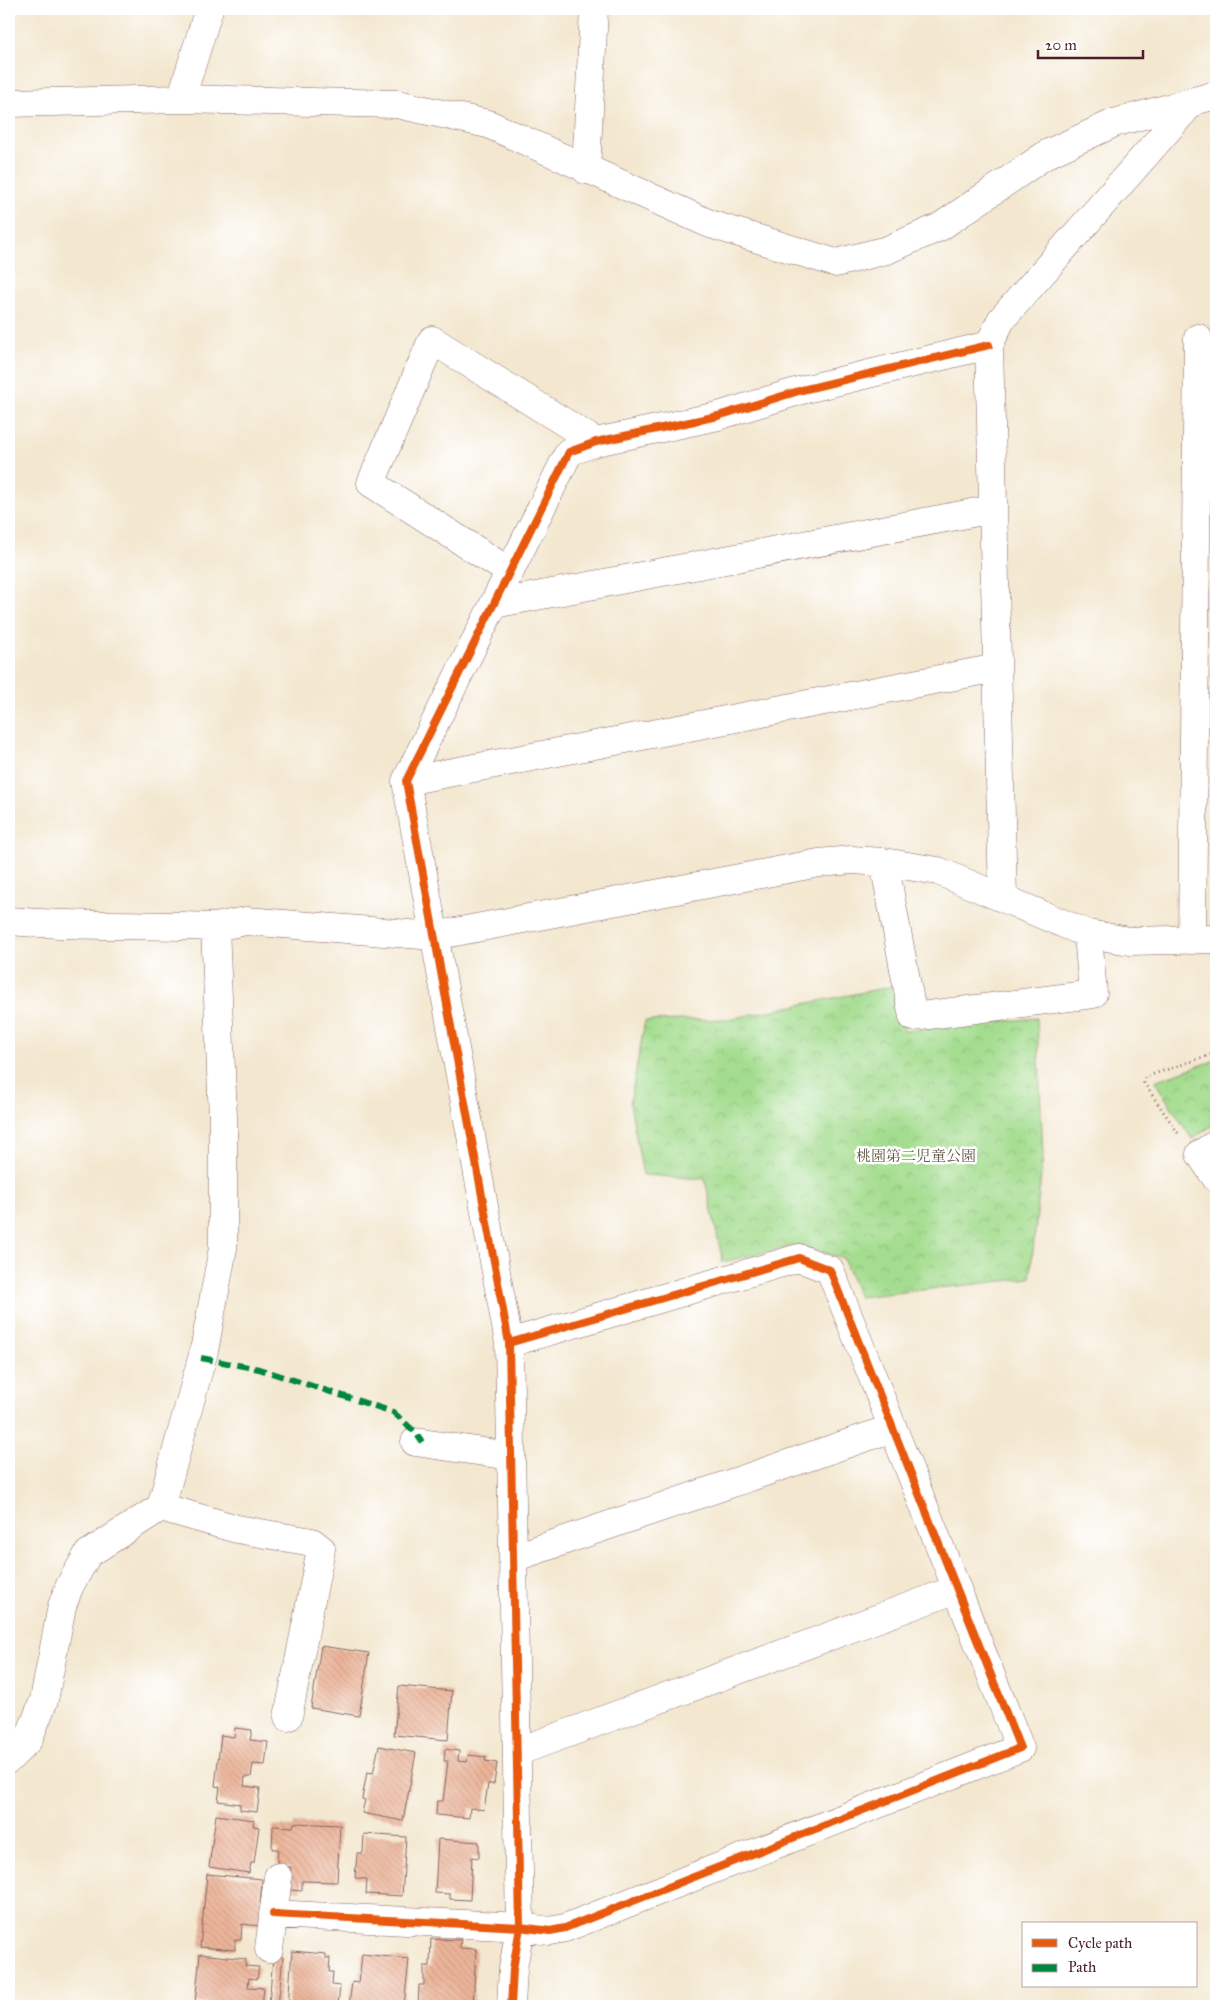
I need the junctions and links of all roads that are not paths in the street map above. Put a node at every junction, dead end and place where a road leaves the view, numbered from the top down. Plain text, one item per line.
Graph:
1 (209, 9) edge
2 (594, 9) edge
3 (1204, 98) edge
4 (181, 99) junction
5 (9, 102) edge
6 (586, 170) junction
7 (1198, 338) dead end
8 (989, 345) junction
9 (596, 442) junction
10 (993, 509) junction
11 (510, 572) junction
12 (494, 604) junction
13 (997, 668) junction
14 (406, 781) junction
15 (884, 862) junction
16 (1003, 897) junction
17 (9, 922) edge
18 (215, 927) junction
19 (1088, 934) junction
20 (434, 936) junction
21 (1204, 940) edge
22 (1208, 1149) edge
23 (1216, 1178) edge
24 (509, 1343) junction
25 (893, 1428) junction
26 (415, 1442) dead end
27 (511, 1456) junction
28 (161, 1507) junction
29 (513, 1558) junction
30 (957, 1589) junction
31 (288, 1717) dead end
32 (517, 1752) junction
33 (9, 1759) edge
34 (278, 1877) dead end
35 (273, 1914) junction
36 (520, 1927) junction
37 (269, 1949) dead end
38 (511, 2006) edge

1 - 4 street
2 - 6 street
3 - 6 street
3 - 8 street
4 - 5 street
4 - 6 street
7 - 21 street
8 - 9 street
8 - 10 street
9 - 11 street
9 - 11 street
10 - 12 street
10 - 13 street
11 - 12 street
12 - 14 street
13 - 14 street
13 - 16 street
14 - 20 street
15 - 16 street
15 - 19 street
15 - 20 street
16 - 19 street
17 - 18 street
18 - 20 street
18 - 28 street
19 - 21 street
20 - 24 street
22 - 23 street
24 - 25 street
24 - 27 street
25 - 29 street
25 - 30 street
26 - 27 street
27 - 29 street
28 - 31 street
28 - 33 street
29 - 32 street
30 - 32 street
30 - 36 street
32 - 36 street
34 - 35 street
35 - 36 street
35 - 37 street
36 - 38 street

